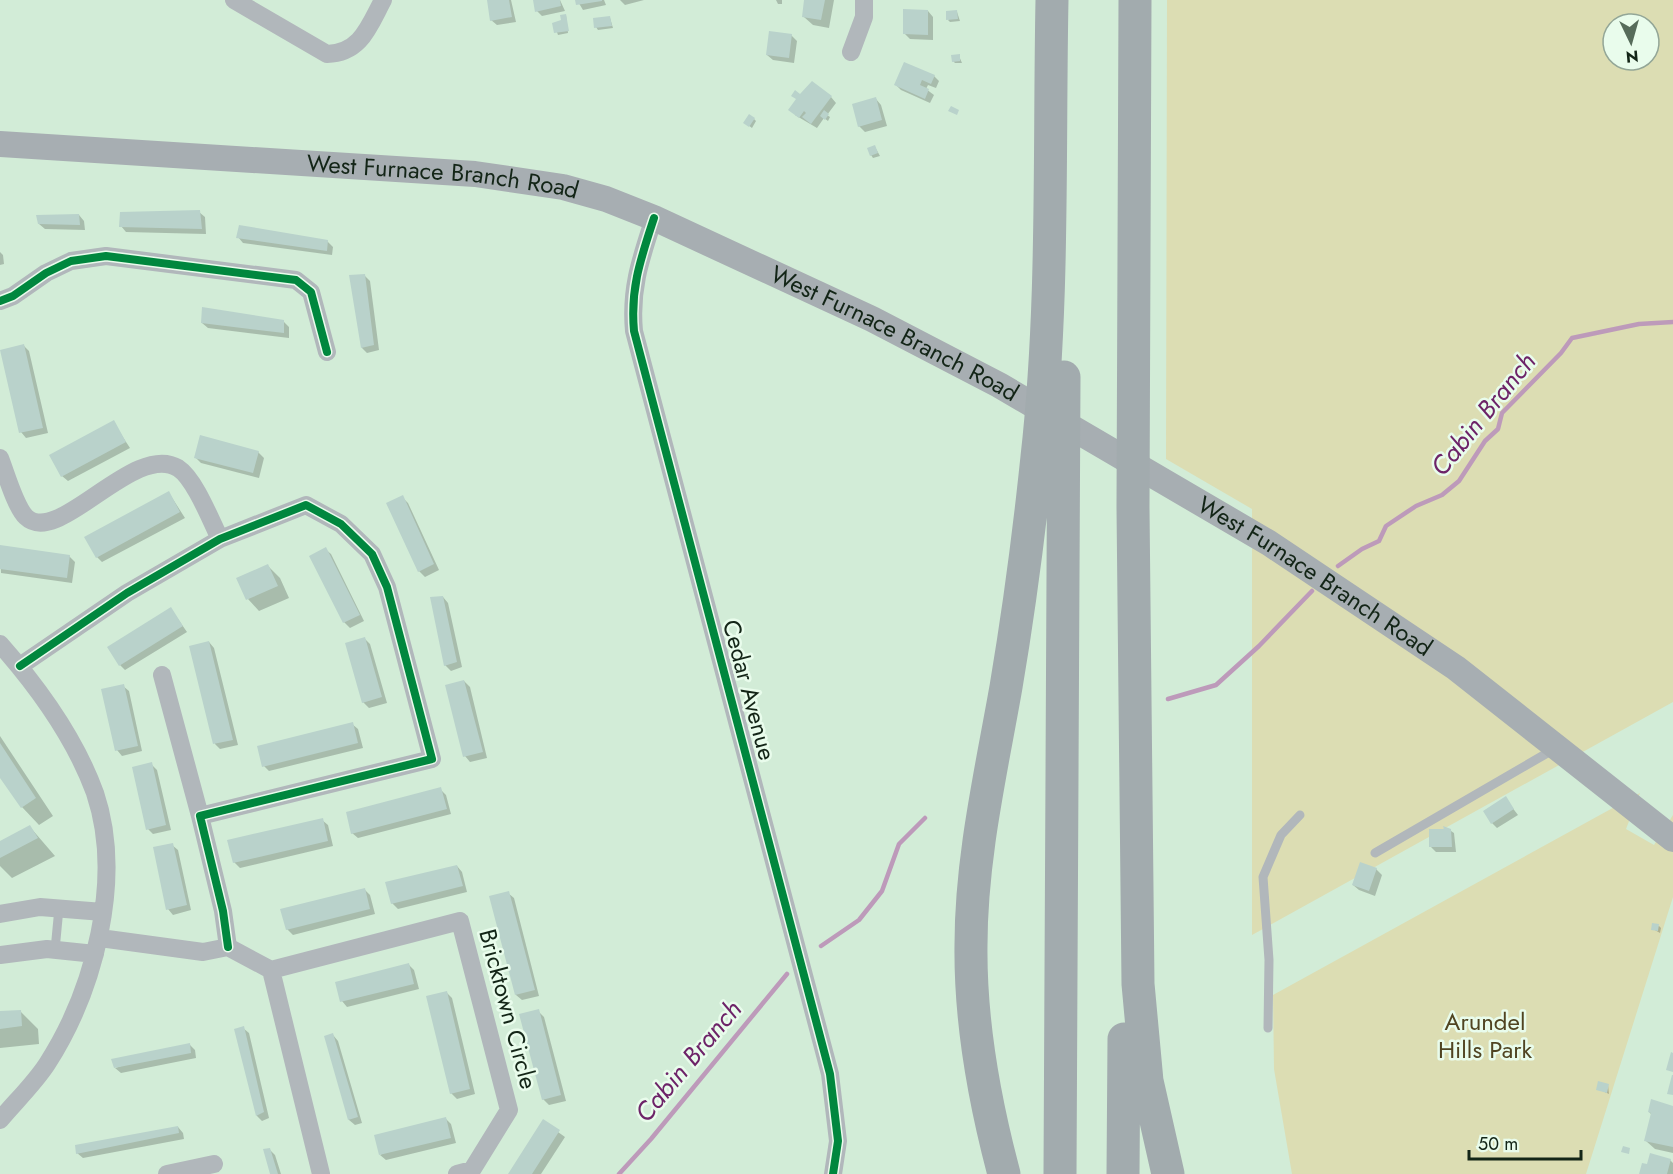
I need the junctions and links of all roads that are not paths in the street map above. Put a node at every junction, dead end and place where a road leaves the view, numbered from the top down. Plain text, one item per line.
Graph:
1 (234, 0) edge
2 (383, 0) edge
3 (864, 0) edge
4 (1052, 0) edge
5 (1061, 0) edge
6 (1135, 0) edge
7 (851, 52) dead end
8 (0, 144) edge
9 (654, 218) junction
10 (0, 301) edge
11 (327, 352) dead end
12 (1054, 370) junction
13 (0, 458) edge
14 (1050, 459) junction
15 (220, 539) junction
16 (0, 644) edge
17 (20, 666) junction
18 (162, 675) dead end
19 (1134, 731) junction
20 (1558, 747) junction
21 (1300, 815) dead end
22 (200, 816) junction
23 (1673, 839) edge
24 (1375, 853) dead end
25 (59, 908) junction
26 (103, 912) junction
27 (0, 914) edge
28 (97, 946) junction
29 (228, 947) junction
30 (55, 950) junction
31 (0, 955) edge
32 (271, 970) junction
33 (1268, 1028) dead end
34 (0, 1120) edge
35 (214, 1164) dead end
36 (167, 1174) edge
37 (321, 1174) edge
38 (457, 1174) edge
39 (833, 1174) edge
40 (1004, 1174) edge
41 (1060, 1174) edge
42 (1123, 1174) edge
43 (1168, 1174) edge

1 - 2 street
3 - 7 street
4 - 12 highway
5 - 12 highway
6 - 19 highway
8 - 9 main road, West Furnace Branch Road
9 - 20 main road, West Furnace Branch Road
9 - 39 street, Cedar Avenue
10 - 11 street
12 - 14 highway
13 - 15 street
14 - 40 highway
14 - 41 highway
15 - 17 street
15 - 22 street
16 - 17 street
17 - 26 street
18 - 22 street
19 - 42 highway
19 - 43 highway
20 - 23 main road, West Furnace Branch Road
20 - 24 lane
21 - 33 lane
22 - 29 street
25 - 26 street
25 - 27 street
25 - 30 lane
26 - 28 street
28 - 29 street
28 - 30 street
28 - 34 street
29 - 32 street
30 - 31 street
32 - 37 street
32 - 38 street, Bricktown Circle
35 - 36 street

